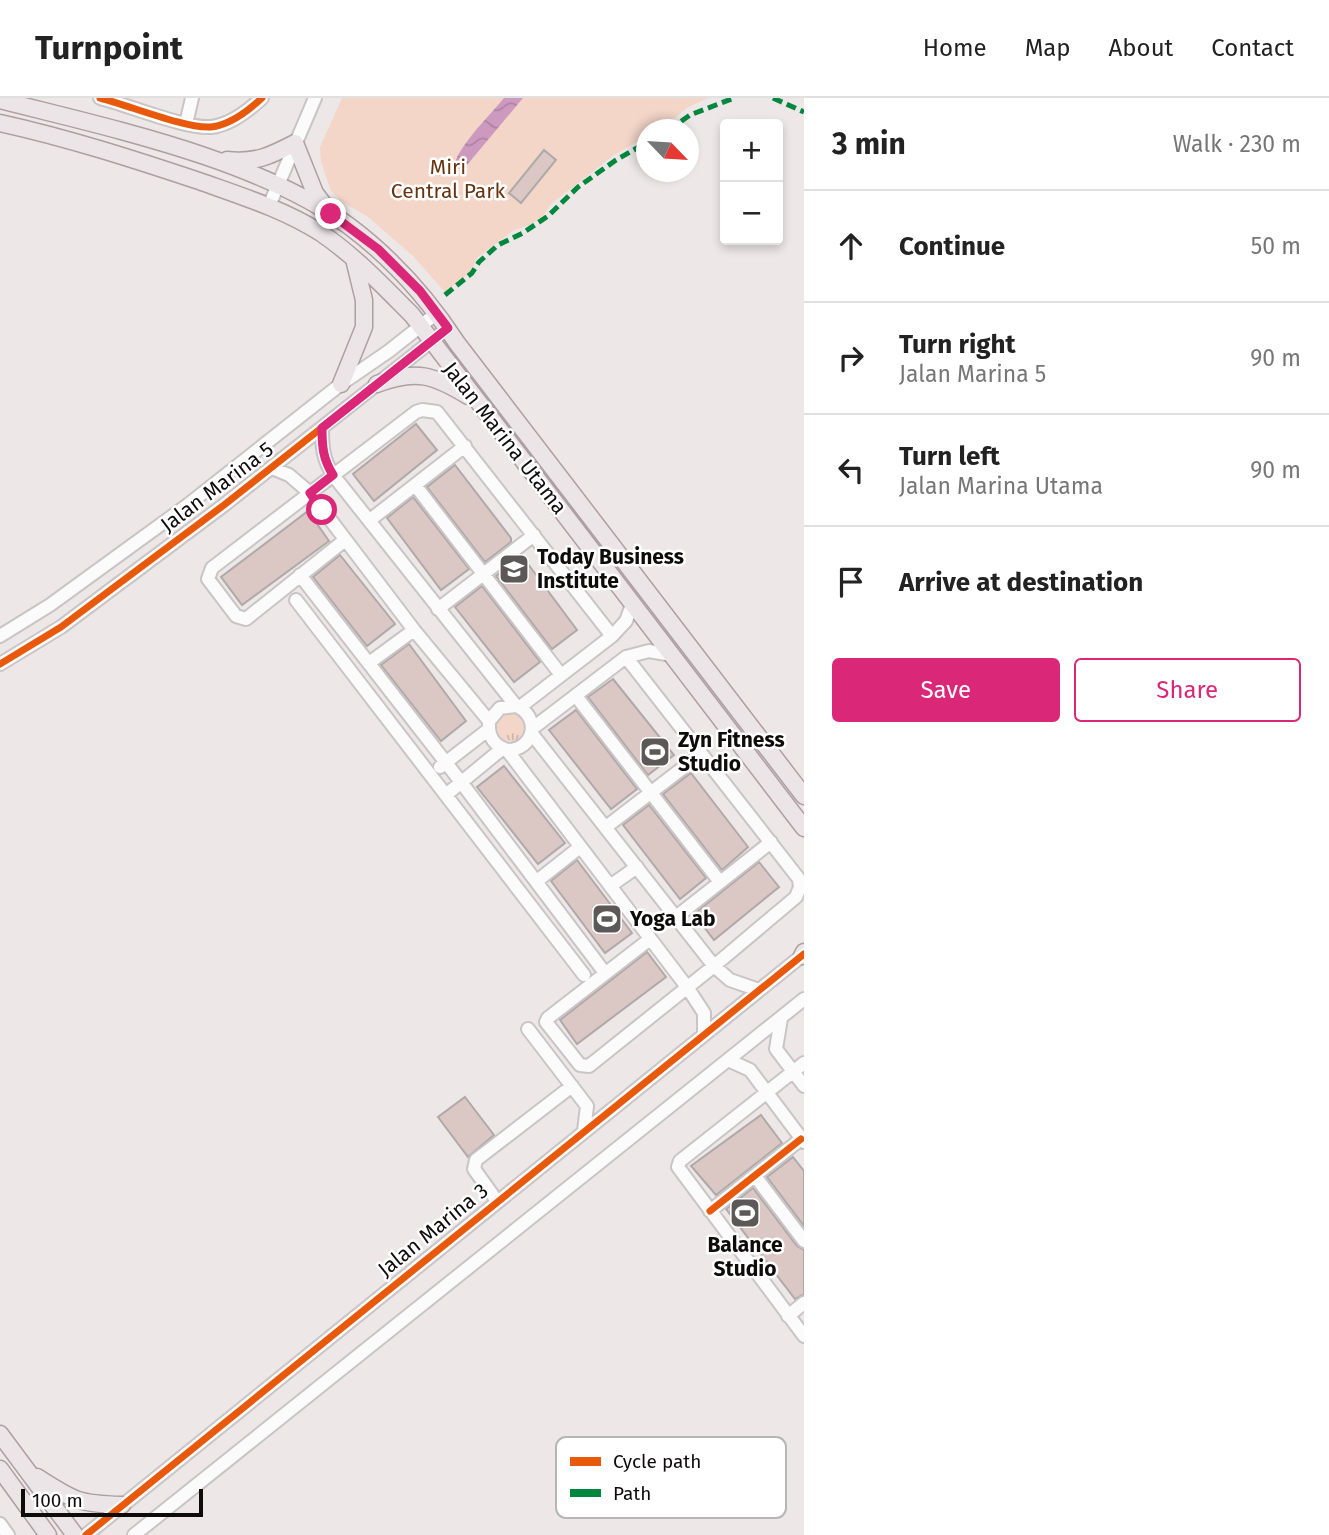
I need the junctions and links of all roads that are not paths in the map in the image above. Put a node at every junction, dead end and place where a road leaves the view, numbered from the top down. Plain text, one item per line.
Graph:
1 (100, 98) edge
2 (192, 98) edge
3 (262, 98) edge
4 (315, 98) edge
5 (0, 100) edge
6 (0, 123) edge
7 (186, 124) junction
8 (295, 143) junction
9 (205, 158) junction
10 (277, 186) junction
11 (269, 205) junction
12 (331, 214) junction
13 (354, 259) junction
14 (437, 313) junction
15 (420, 327) junction
16 (448, 328) junction
17 (431, 341) junction
18 (341, 384) junction
19 (377, 384) junction
20 (476, 401) junction
21 (322, 428) junction
22 (465, 446) junction
23 (272, 468) junction
24 (333, 475) junction
25 (415, 485) junction
26 (310, 493) junction
27 (370, 520) junction
28 (534, 535) junction
29 (345, 540) junction
30 (484, 574) junction
31 (300, 575) junction
32 (296, 600) dead end
33 (633, 602) junction
34 (438, 609) junction
35 (414, 630) junction
36 (0, 636) edge
37 (612, 636) junction
38 (672, 655) junction
39 (626, 657) junction
40 (369, 663) junction
41 (0, 664) edge
42 (561, 675) junction
43 (576, 696) junction
44 (518, 706) junction
45 (489, 725) junction
46 (532, 731) junction
47 (505, 749) junction
48 (701, 754) junction
49 (446, 762) junction
50 (431, 774) junction
51 (461, 782) junction
52 (652, 791) junction
53 (447, 794) junction
54 (804, 796) edge
55 (606, 827) junction
56 (804, 828) edge
57 (771, 842) junction
58 (580, 847) junction
59 (637, 867) junction
60 (537, 881) junction
61 (720, 882) junction
62 (610, 886) junction
63 (676, 917) junction
64 (650, 939) junction
65 (803, 954) edge
66 (714, 966) junction
67 (605, 973) junction
68 (584, 975) dead end
69 (687, 987) junction
70 (759, 990) junction
71 (804, 999) edge
72 (781, 1018) junction
73 (528, 1029) dead end
74 (704, 1034) junction
75 (728, 1060) junction
76 (804, 1063) edge
77 (793, 1072) junction
78 (572, 1086) junction
79 (804, 1086) edge
80 (767, 1092) junction
81 (587, 1106) junction
82 (611, 1109) junction
83 (584, 1130) junction
84 (803, 1140) edge
85 (755, 1176) junction
86 (497, 1201) junction
87 (710, 1212) junction
88 (804, 1241) edge
89 (804, 1303) edge
90 (788, 1316) junction
91 (804, 1336) edge
92 (0, 1434) edge
93 (0, 1469) edge
94 (27, 1469) junction
95 (122, 1505) junction
96 (160, 1512) junction
97 (33, 1514) junction
98 (0, 1524) edge
99 (9, 1535) edge
100 (37, 1535) edge
101 (48, 1535) edge
102 (75, 1535) edge
103 (86, 1535) edge
104 (134, 1535) edge
105 (145, 1535) edge

1 - 7 street
2 - 7 street
3 - 7 street
4 - 8 street
5 - 9 main road, Jalan Marina Utama
6 - 11 main road, Jalan Marina Utama
8 - 9 main road
8 - 10 street
8 - 12 main road
9 - 10 main road, Jalan Marina Utama
10 - 11 street
10 - 12 main road, Jalan Marina Utama
11 - 13 main road, Jalan Marina Utama
12 - 14 main road, Jalan Marina Utama
13 - 15 main road, Jalan Marina Utama
13 - 18 main road
14 - 15 street, Jalan Marina 5
14 - 16 main road, Jalan Marina Utama
15 - 17 main road, Jalan Marina Utama
15 - 18 street, Jalan Marina 5
16 - 17 street, Jalan Marina 5
16 - 54 main road, Jalan Marina Utama
17 - 19 street, Jalan Marina 5
17 - 20 main road, Jalan Marina Utama
18 - 36 street, Jalan Marina 5
19 - 20 main road
19 - 21 street, Jalan Marina 5
20 - 33 main road, Jalan Marina Utama
21 - 23 street, Jalan Marina 5
21 - 24 street
22 - 24 street
22 - 25 street
22 - 28 street
23 - 26 street
23 - 41 street, Jalan Marina 5
24 - 26 street
24 - 27 street
25 - 27 street
25 - 30 street
26 - 29 street
26 - 31 street
27 - 34 street
28 - 30 street
28 - 37 street
29 - 31 street
29 - 35 street
30 - 34 street
30 - 42 street
31 - 40 street
32 - 50 street
33 - 37 street
33 - 38 main road, Jalan Marina Utama
34 - 44 street
35 - 40 street
35 - 45 street
37 - 42 street
38 - 39 street
38 - 56 main road, Jalan Marina Utama
39 - 43 street
39 - 48 street
40 - 49 street
42 - 44 street
43 - 46 street
43 - 52 street
44 - 45 street
44 - 46 street
45 - 47 street
45 - 49 street
46 - 47 street
46 - 55 street
47 - 51 street
47 - 58 street
48 - 52 street
48 - 57 street
49 - 50 street
49 - 51 street
50 - 53 street
51 - 53 street
51 - 60 street
52 - 55 street
52 - 61 street
53 - 68 street
55 - 59 street
57 - 61 street
57 - 66 street
58 - 60 street
58 - 62 street
59 - 62 street
59 - 63 street
60 - 67 street
61 - 63 street
62 - 64 street
63 - 66 street
64 - 67 street
64 - 69 street
65 - 70 street, Jalan Marina 3
66 - 69 street
66 - 70 street
67 - 69 street
69 - 74 street
70 - 74 street, Jalan Marina 3
71 - 72 street
72 - 75 street
72 - 77 street
73 - 78 street
74 - 82 street, Jalan Marina 3
75 - 80 street
75 - 96 street
76 - 77 street
77 - 79 street
77 - 80 street
78 - 81 street
78 - 86 street
80 - 84 street
80 - 87 street
81 - 82 street
81 - 83 street
82 - 83 street, Jalan Marina 3
83 - 86 street, Jalan Marina 3
84 - 85 street
85 - 87 street
85 - 88 street
86 - 95 street, Jalan Marina 3
87 - 90 street
89 - 90 street
90 - 91 street
92 - 94 main road
93 - 97 main road
94 - 95 main road
94 - 102 main road
95 - 103 street, Jalan Marina 3
96 - 104 street
96 - 105 street
97 - 100 main road
97 - 101 main road
98 - 99 street

